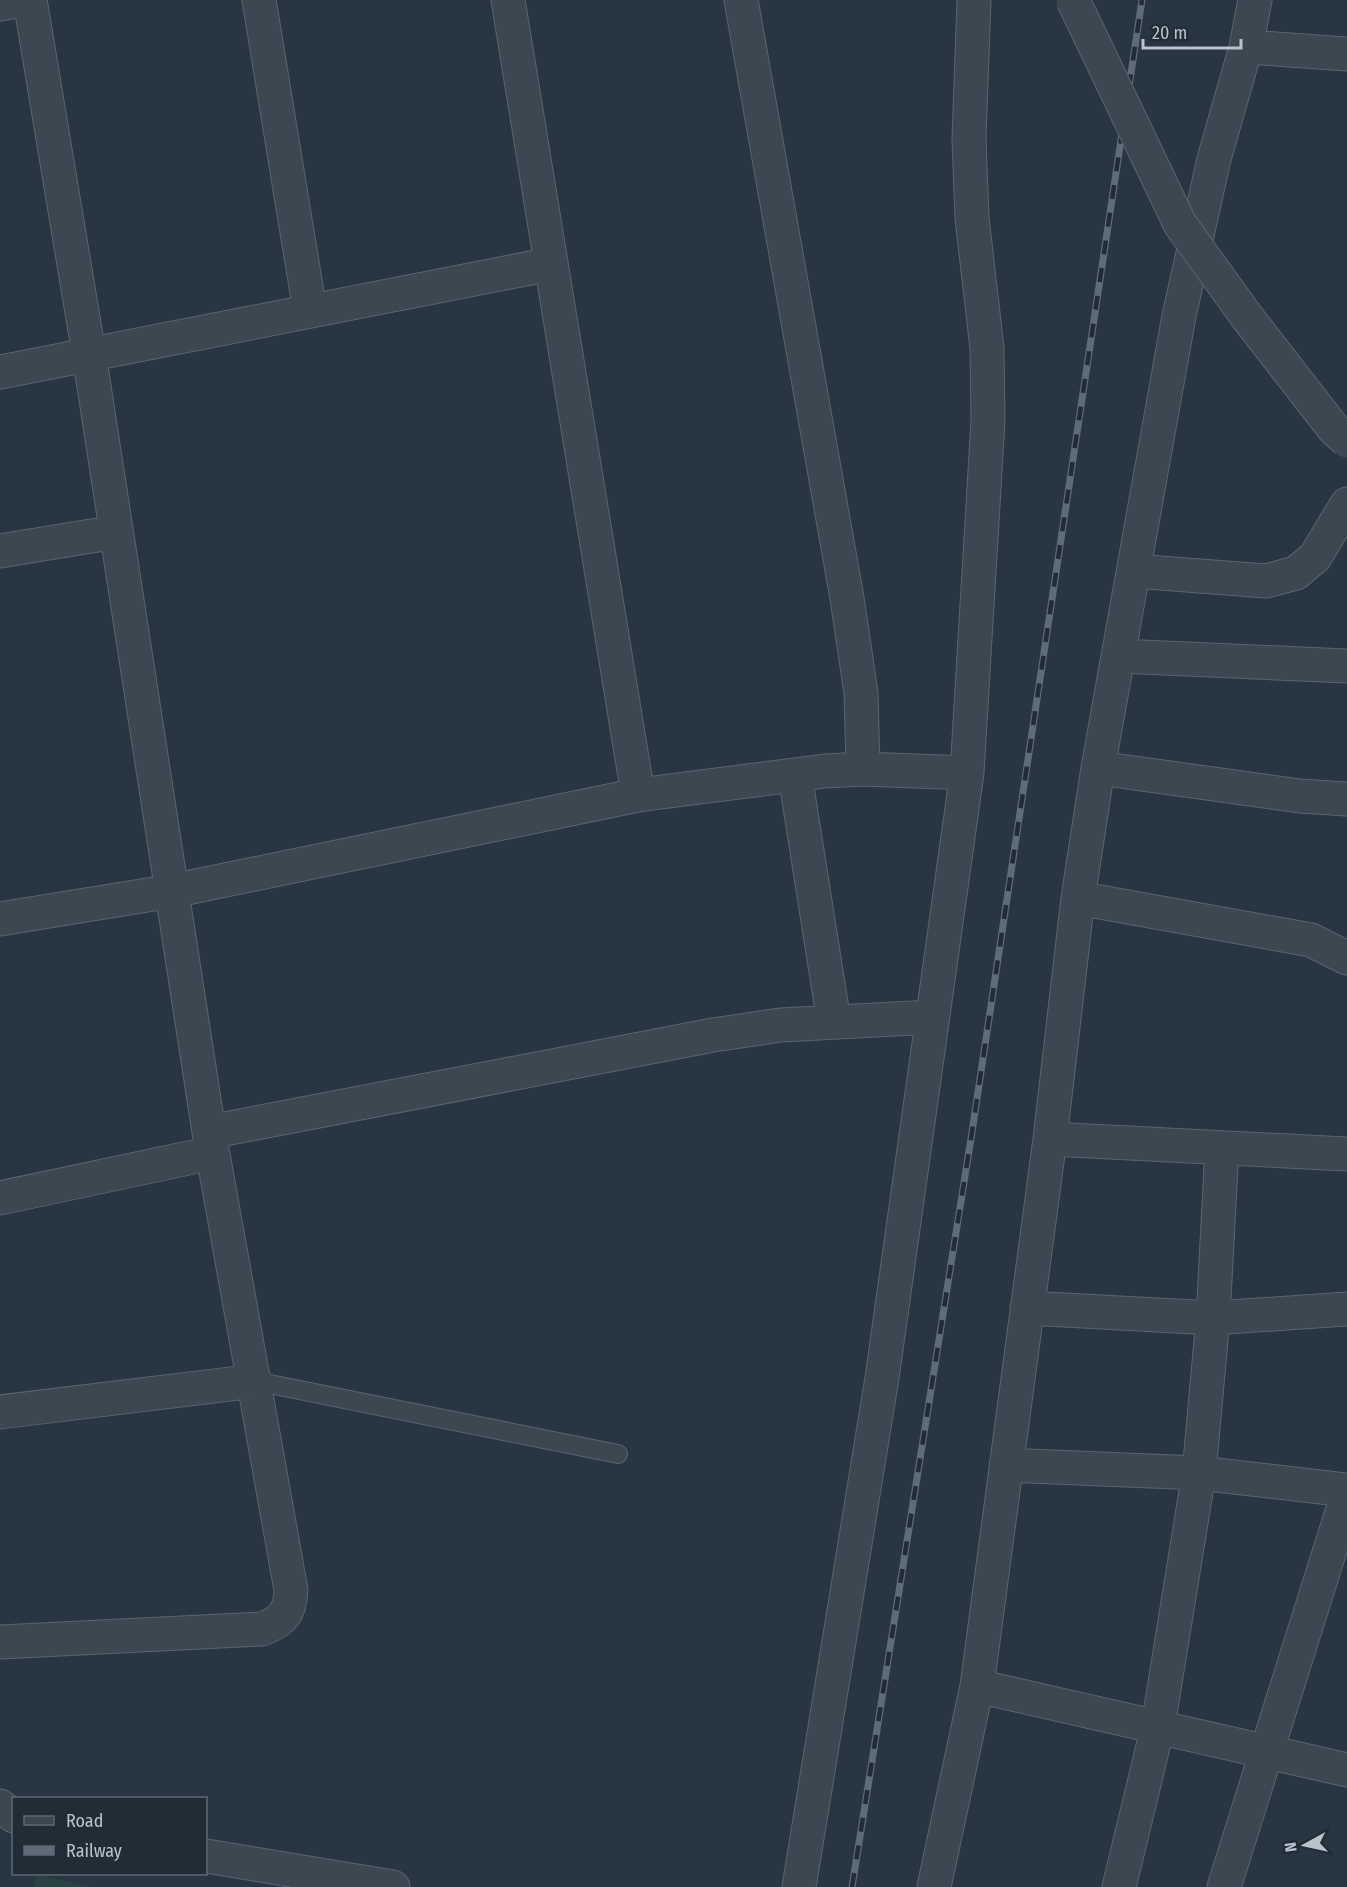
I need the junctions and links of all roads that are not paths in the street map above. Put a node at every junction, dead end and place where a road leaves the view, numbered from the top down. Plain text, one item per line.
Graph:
1 (23, 0) edge
2 (30, 0) edge
3 (259, 0) edge
4 (508, 0) edge
5 (741, 0) edge
6 (974, 0) edge
7 (1073, 0) edge
8 (1255, 0) edge
9 (0, 4) edge
10 (1246, 47) junction
11 (1347, 54) edge
12 (551, 264) junction
13 (310, 311) junction
14 (89, 354) junction
15 (0, 372) edge
16 (1347, 441) edge
17 (1347, 504) edge
18 (116, 532) junction
19 (0, 551) edge
20 (1134, 571) junction
21 (1119, 656) junction
22 (1347, 666) edge
23 (1098, 768) junction
24 (863, 769) junction
25 (967, 773) junction
26 (795, 776) junction
27 (638, 795) junction
28 (1347, 799) edge
29 (172, 891) junction
30 (1078, 898) junction
31 (0, 920) edge
32 (1347, 958) edge
33 (932, 1017) junction
34 (834, 1022) junction
35 (1050, 1139) junction
36 (211, 1143) junction
37 (1222, 1148) junction
38 (1347, 1154) edge
39 (0, 1198) edge
40 (1027, 1308) junction
41 (1347, 1309) edge
42 (1213, 1318) junction
43 (255, 1381) junction
44 (0, 1412) edge
45 (618, 1454) dead end
46 (1006, 1465) junction
47 (1199, 1473) junction
48 (1347, 1490) edge
49 (1347, 1496) edge
50 (0, 1642) edge
51 (976, 1686) junction
52 (1158, 1725) junction
53 (1267, 1751) junction
54 (1347, 1770) edge
55 (207, 1856) edge
56 (393, 1887) edge
57 (799, 1887) edge
58 (934, 1887) edge
59 (1119, 1887) edge
60 (1224, 1887) edge

1 - 9 street
2 - 14 street
3 - 13 street
4 - 12 street
5 - 24 street
6 - 25 street
7 - 16 street, bridge
8 - 10 street
10 - 11 street
10 - 20 street
12 - 13 street
12 - 27 street
13 - 14 street
14 - 15 street
14 - 18 street
17 - 20 street
18 - 19 street
18 - 29 street
20 - 21 street
21 - 22 street
21 - 23 street
23 - 28 street
23 - 30 street
24 - 25 street
24 - 26 street
25 - 33 street
26 - 27 street
26 - 34 street
27 - 29 street
29 - 31 street
29 - 36 street
30 - 32 street
30 - 35 street
33 - 34 street
33 - 57 street
34 - 36 street
35 - 37 street
35 - 40 street
36 - 39 street
36 - 43 street
37 - 38 street
37 - 42 street
40 - 42 street
40 - 46 street
41 - 42 street
42 - 47 street
43 - 44 street
43 - 45 lane
43 - 50 street
46 - 47 street
46 - 51 street
47 - 48 street
47 - 52 street
49 - 53 street
51 - 52 street
51 - 58 street
52 - 53 street
52 - 59 street
53 - 54 street
53 - 60 street
55 - 56 street

